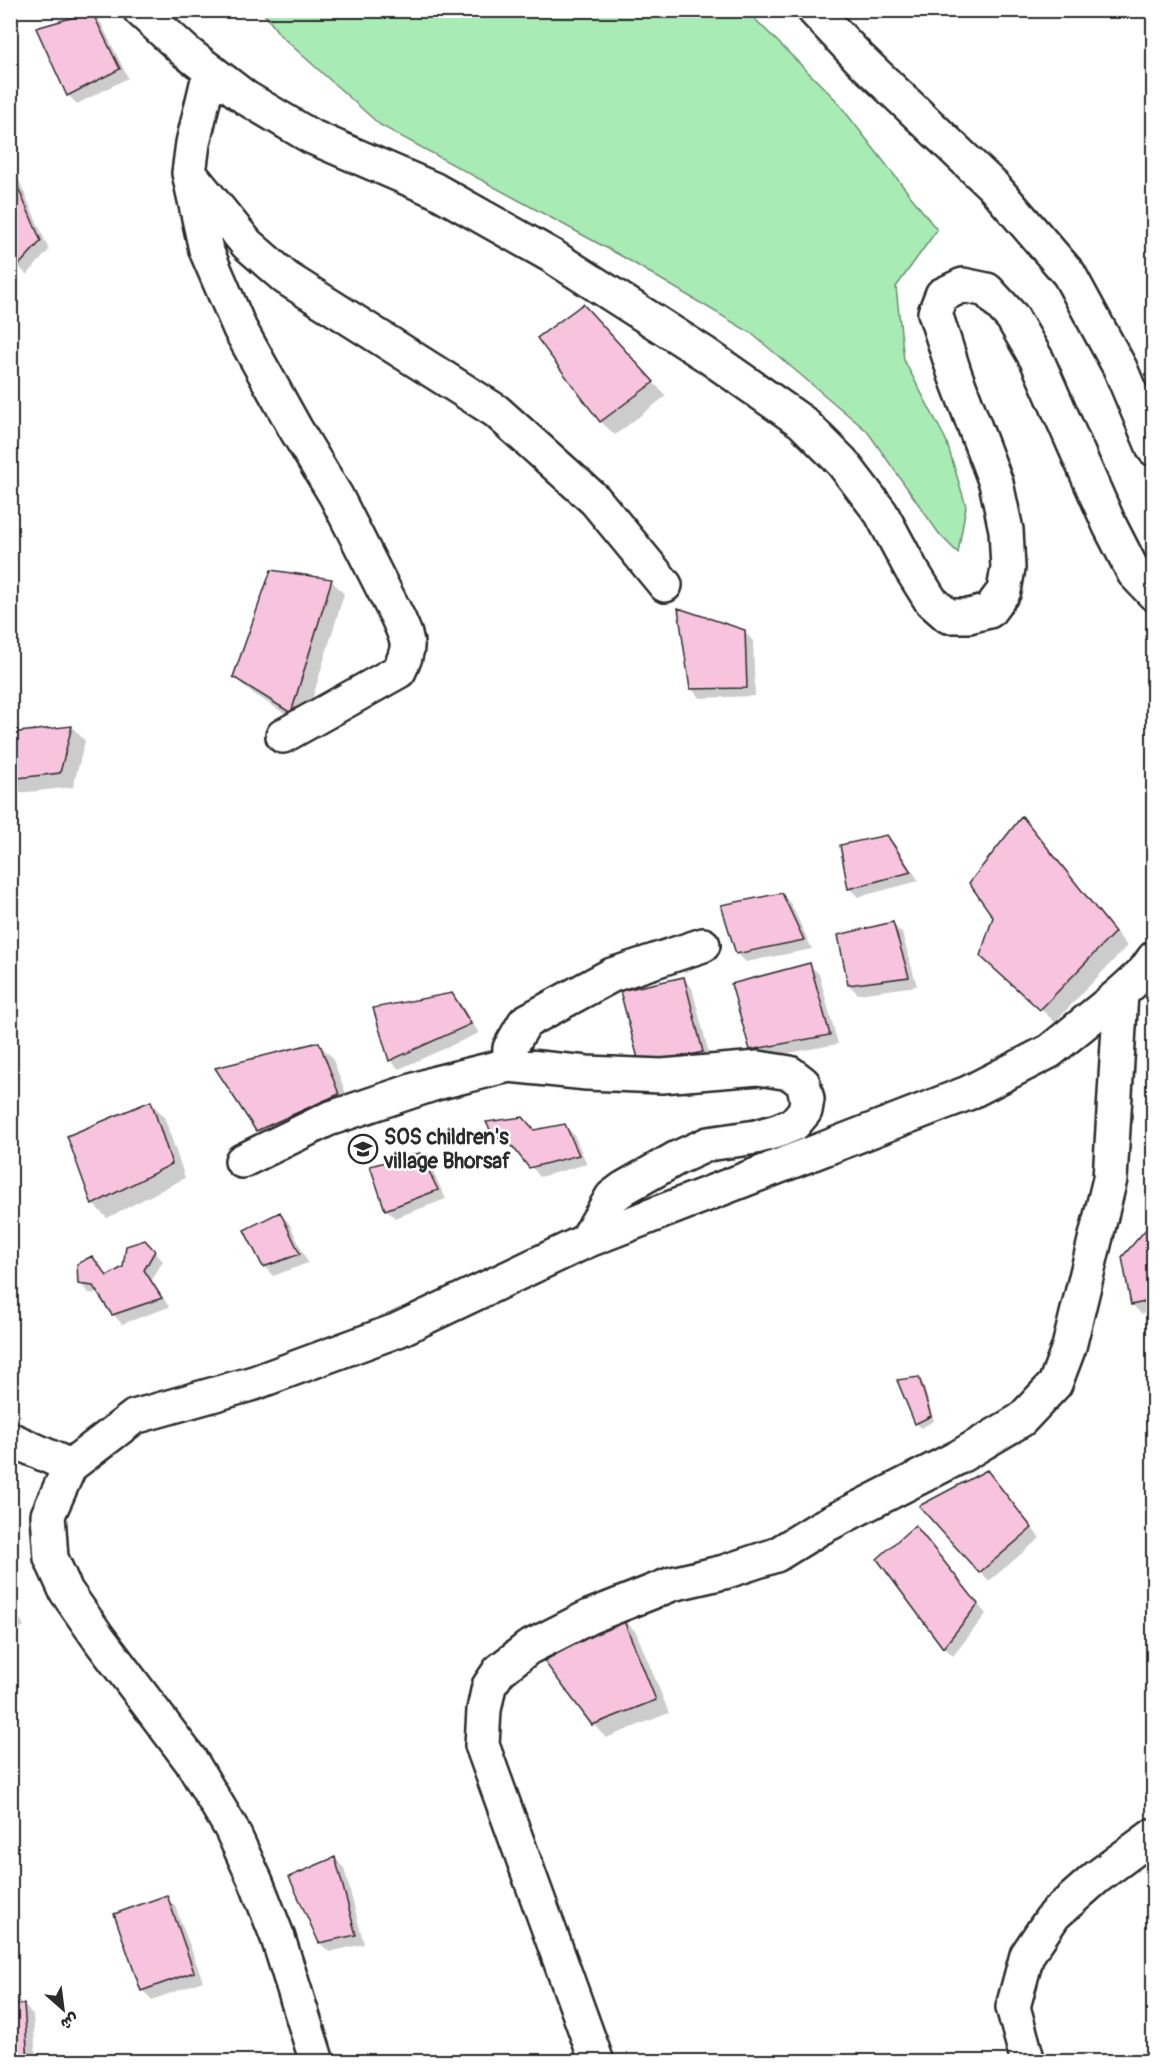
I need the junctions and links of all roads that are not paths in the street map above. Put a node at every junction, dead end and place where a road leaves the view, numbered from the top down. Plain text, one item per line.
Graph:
1 (140, 10) edge
2 (814, 10) edge
3 (210, 71) junction
4 (189, 172) junction
5 (1154, 449) edge
6 (665, 585) dead end
7 (1154, 594) edge
8 (283, 736) dead end
9 (703, 945) dead end
10 (1154, 958) edge
11 (1121, 993) junction
12 (509, 1065) junction
13 (242, 1161) dead end
14 (586, 1240) junction
15 (10, 1439) edge
16 (70, 1466) junction
17 (1154, 1835) edge
18 (316, 2061) edge
19 (597, 2061) edge
20 (1028, 2061) edge

1 - 3 street
2 - 5 street
3 - 4 street
3 - 7 street
4 - 6 street
4 - 8 street
9 - 12 street
10 - 11 street
11 - 14 street
11 - 19 street
12 - 13 street
12 - 14 street
14 - 16 street
15 - 16 street
16 - 18 street
17 - 20 street

